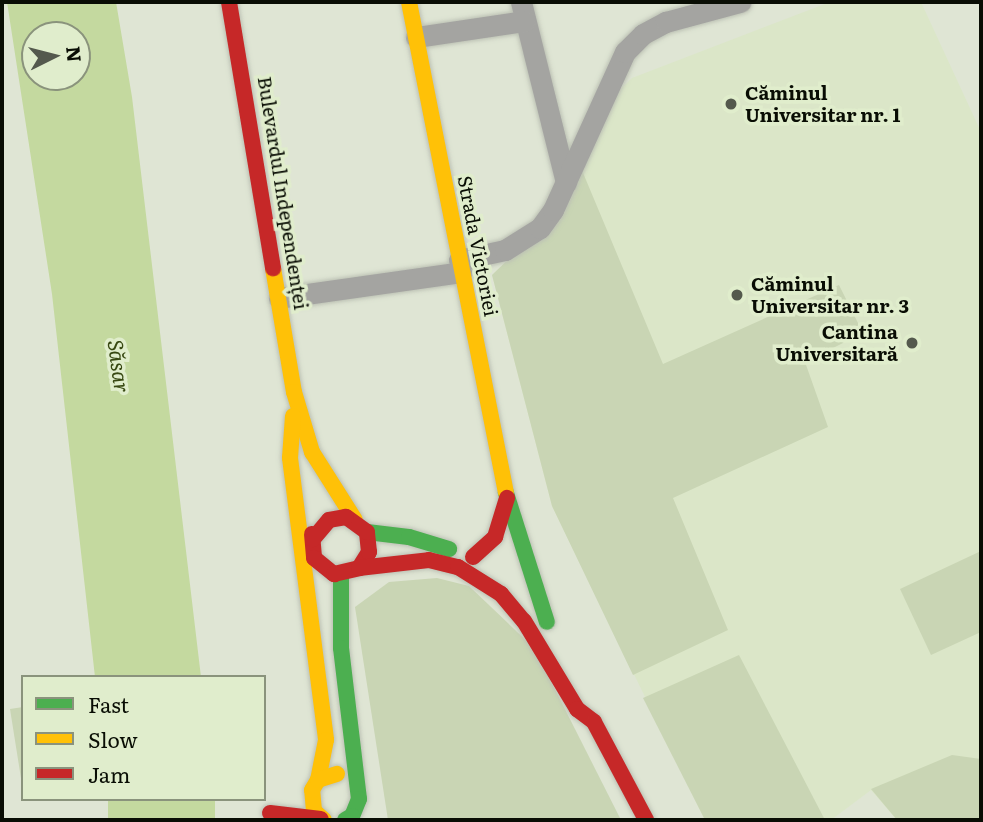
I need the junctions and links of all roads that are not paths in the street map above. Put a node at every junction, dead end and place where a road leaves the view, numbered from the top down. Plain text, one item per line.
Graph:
1 (229, 2) edge
2 (409, 2) edge
3 (740, 2) edge
4 (523, 11) edge
5 (416, 37) junction
6 (566, 182) junction
7 (460, 266) junction
8 (279, 298) junction
9 (294, 392) junction
10 (290, 458) junction
11 (508, 498) junction
12 (355, 520) junction
13 (367, 532) junction
14 (313, 539) junction
15 (473, 557) junction
16 (359, 568) junction
17 (341, 575) junction
18 (573, 668) dead end
19 (594, 722) junction
20 (315, 785) junction
21 (356, 786) junction
22 (361, 814) edge
23 (323, 820) edge
24 (345, 820) edge
25 (646, 820) edge

1 - 8 main road, Bulevardul Independenței
2 - 5 main road, Strada Victoriei
3 - 6 street
4 - 5 street
4 - 6 street
5 - 7 main road, Strada Victoriei
6 - 7 street
7 - 8 street
7 - 11 main road, Strada Victoriei
8 - 9 main road, Bulevardul Independenței
9 - 10 main road, Bulevardul Independenței
9 - 12 main road, Bulevardul Independenței
10 - 14 main road
10 - 20 main road, Bulevardul Independenței
11 - 15 main road
11 - 15 main road, Strada Victoriei
12 - 13 main road
12 - 14 main road
13 - 15 main road, Strada Victoriei
13 - 16 main road
14 - 17 main road
16 - 17 main road
16 - 19 main road
17 - 21 main road
18 - 19 main road
19 - 25 main road
20 - 21 main road
20 - 23 main road
20 - 23 main road
21 - 22 main road
22 - 24 main road

